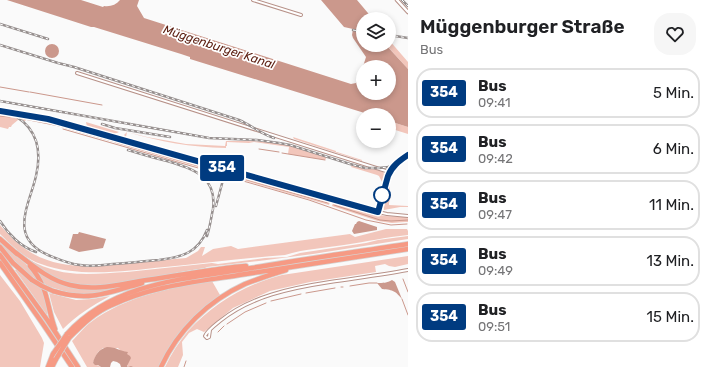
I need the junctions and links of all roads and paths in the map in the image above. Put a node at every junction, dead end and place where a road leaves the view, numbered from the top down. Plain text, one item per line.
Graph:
1 (253, 0) edge
2 (397, 0) edge
3 (408, 12) edge
4 (301, 15) dead end
5 (77, 73) dead end
6 (0, 111) edge
7 (408, 155) edge
8 (390, 172) junction
9 (378, 212) junction
10 (408, 216) edge
11 (0, 239) edge
12 (408, 244) edge
13 (0, 247) edge
14 (408, 250) edge
15 (15, 252) junction
16 (0, 255) edge
17 (0, 263) edge
18 (282, 263) junction
19 (299, 266) junction
20 (408, 270) edge
21 (159, 278) junction
22 (210, 330) dead end
23 (68, 336) junction
24 (59, 338) junction
25 (54, 357) junction
26 (48, 367) edge
27 (52, 367) edge
28 (72, 367) edge
29 (78, 367) edge
30 (161, 367) edge

1 - 4 street
2 - 3 street
5 - 8 street
6 - 9 street
7 - 8 street
8 - 9 street
9 - 10 street
11 - 15 highway
12 - 18 highway
13 - 21 highway, bridge
14 - 19 highway
15 - 21 highway
15 - 24 highway
16 - 24 highway
17 - 28 highway
18 - 21 highway
18 - 23 highway
19 - 23 highway
19 - 30 highway
20 - 22 street
23 - 25 highway, bridge
24 - 29 highway
25 - 26 highway
25 - 27 highway

